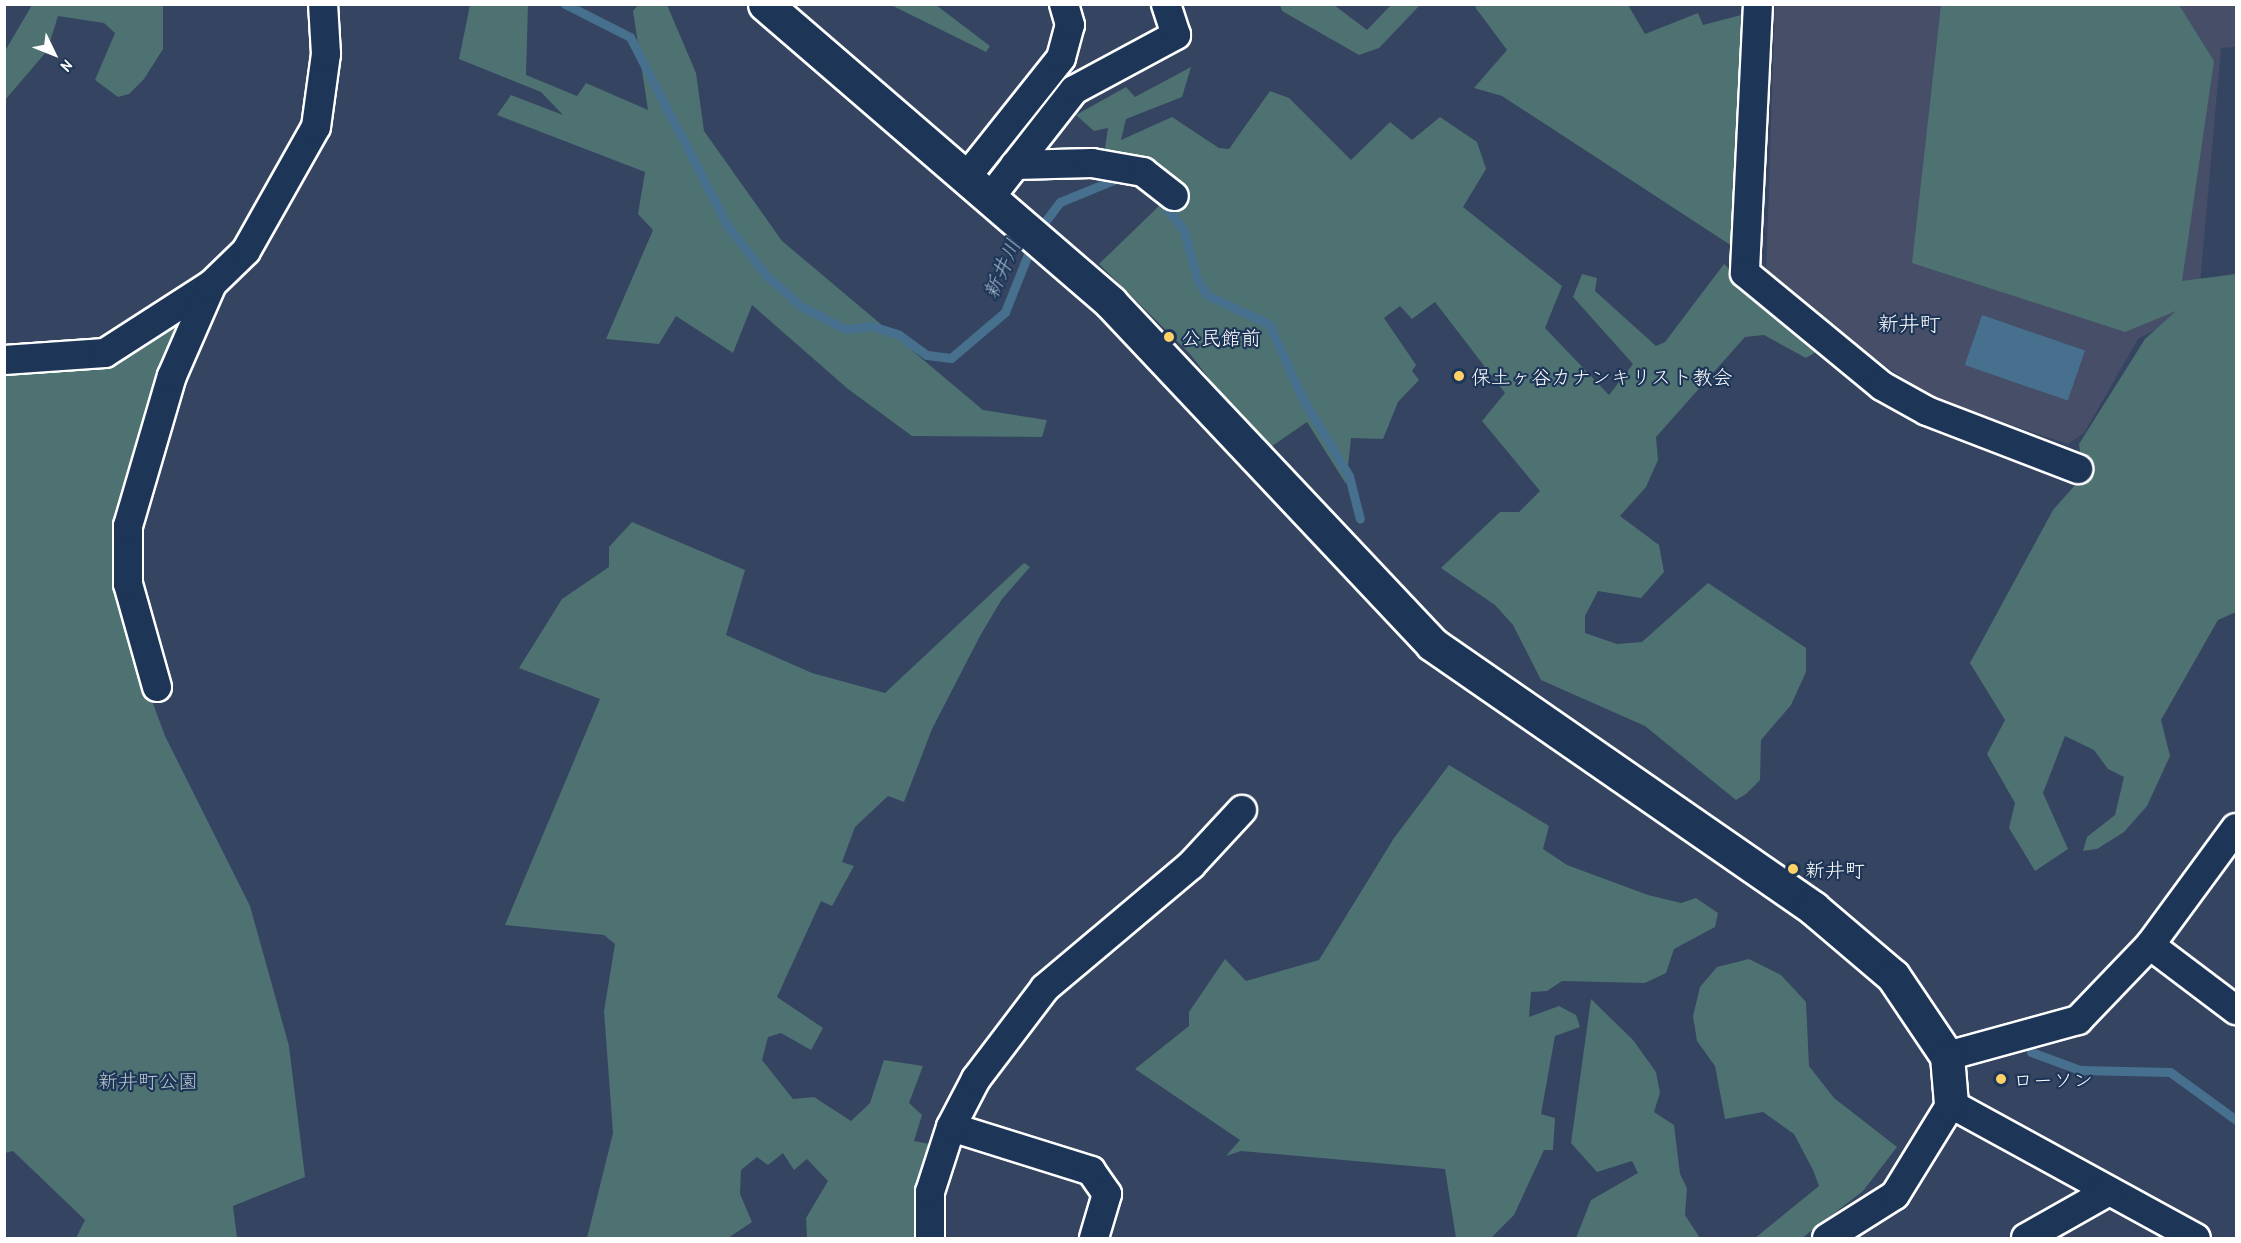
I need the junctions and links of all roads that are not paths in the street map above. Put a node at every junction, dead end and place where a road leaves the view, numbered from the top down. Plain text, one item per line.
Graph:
1 (323, 4) edge
2 (765, 4) edge
3 (1064, 4) edge
4 (1166, 4) edge
5 (1758, 4) edge
6 (1016, 165) junction
7 (980, 185) junction
8 (1174, 196) dead end
9 (212, 284) junction
10 (4, 360) edge
11 (2078, 469) dead end
12 (157, 687) dead end
13 (1242, 810) dead end
14 (2235, 834) edge
15 (2150, 945) junction
16 (2236, 1011) edge
17 (1947, 1056) junction
18 (1951, 1104) junction
19 (951, 1127) junction
20 (2109, 1191) junction
21 (930, 1239) edge
22 (1094, 1239) edge
23 (1827, 1239) edge
24 (2026, 1239) edge
25 (2196, 1239) edge

1 - 9 street
2 - 7 street
3 - 7 street
4 - 6 street
5 - 11 street
6 - 7 street
6 - 8 street
7 - 17 street
9 - 10 street
9 - 12 street
13 - 19 street
14 - 15 street
15 - 16 street
15 - 17 street
17 - 18 street
18 - 20 street
18 - 23 street
19 - 21 street
19 - 22 street
20 - 24 street
20 - 25 street

